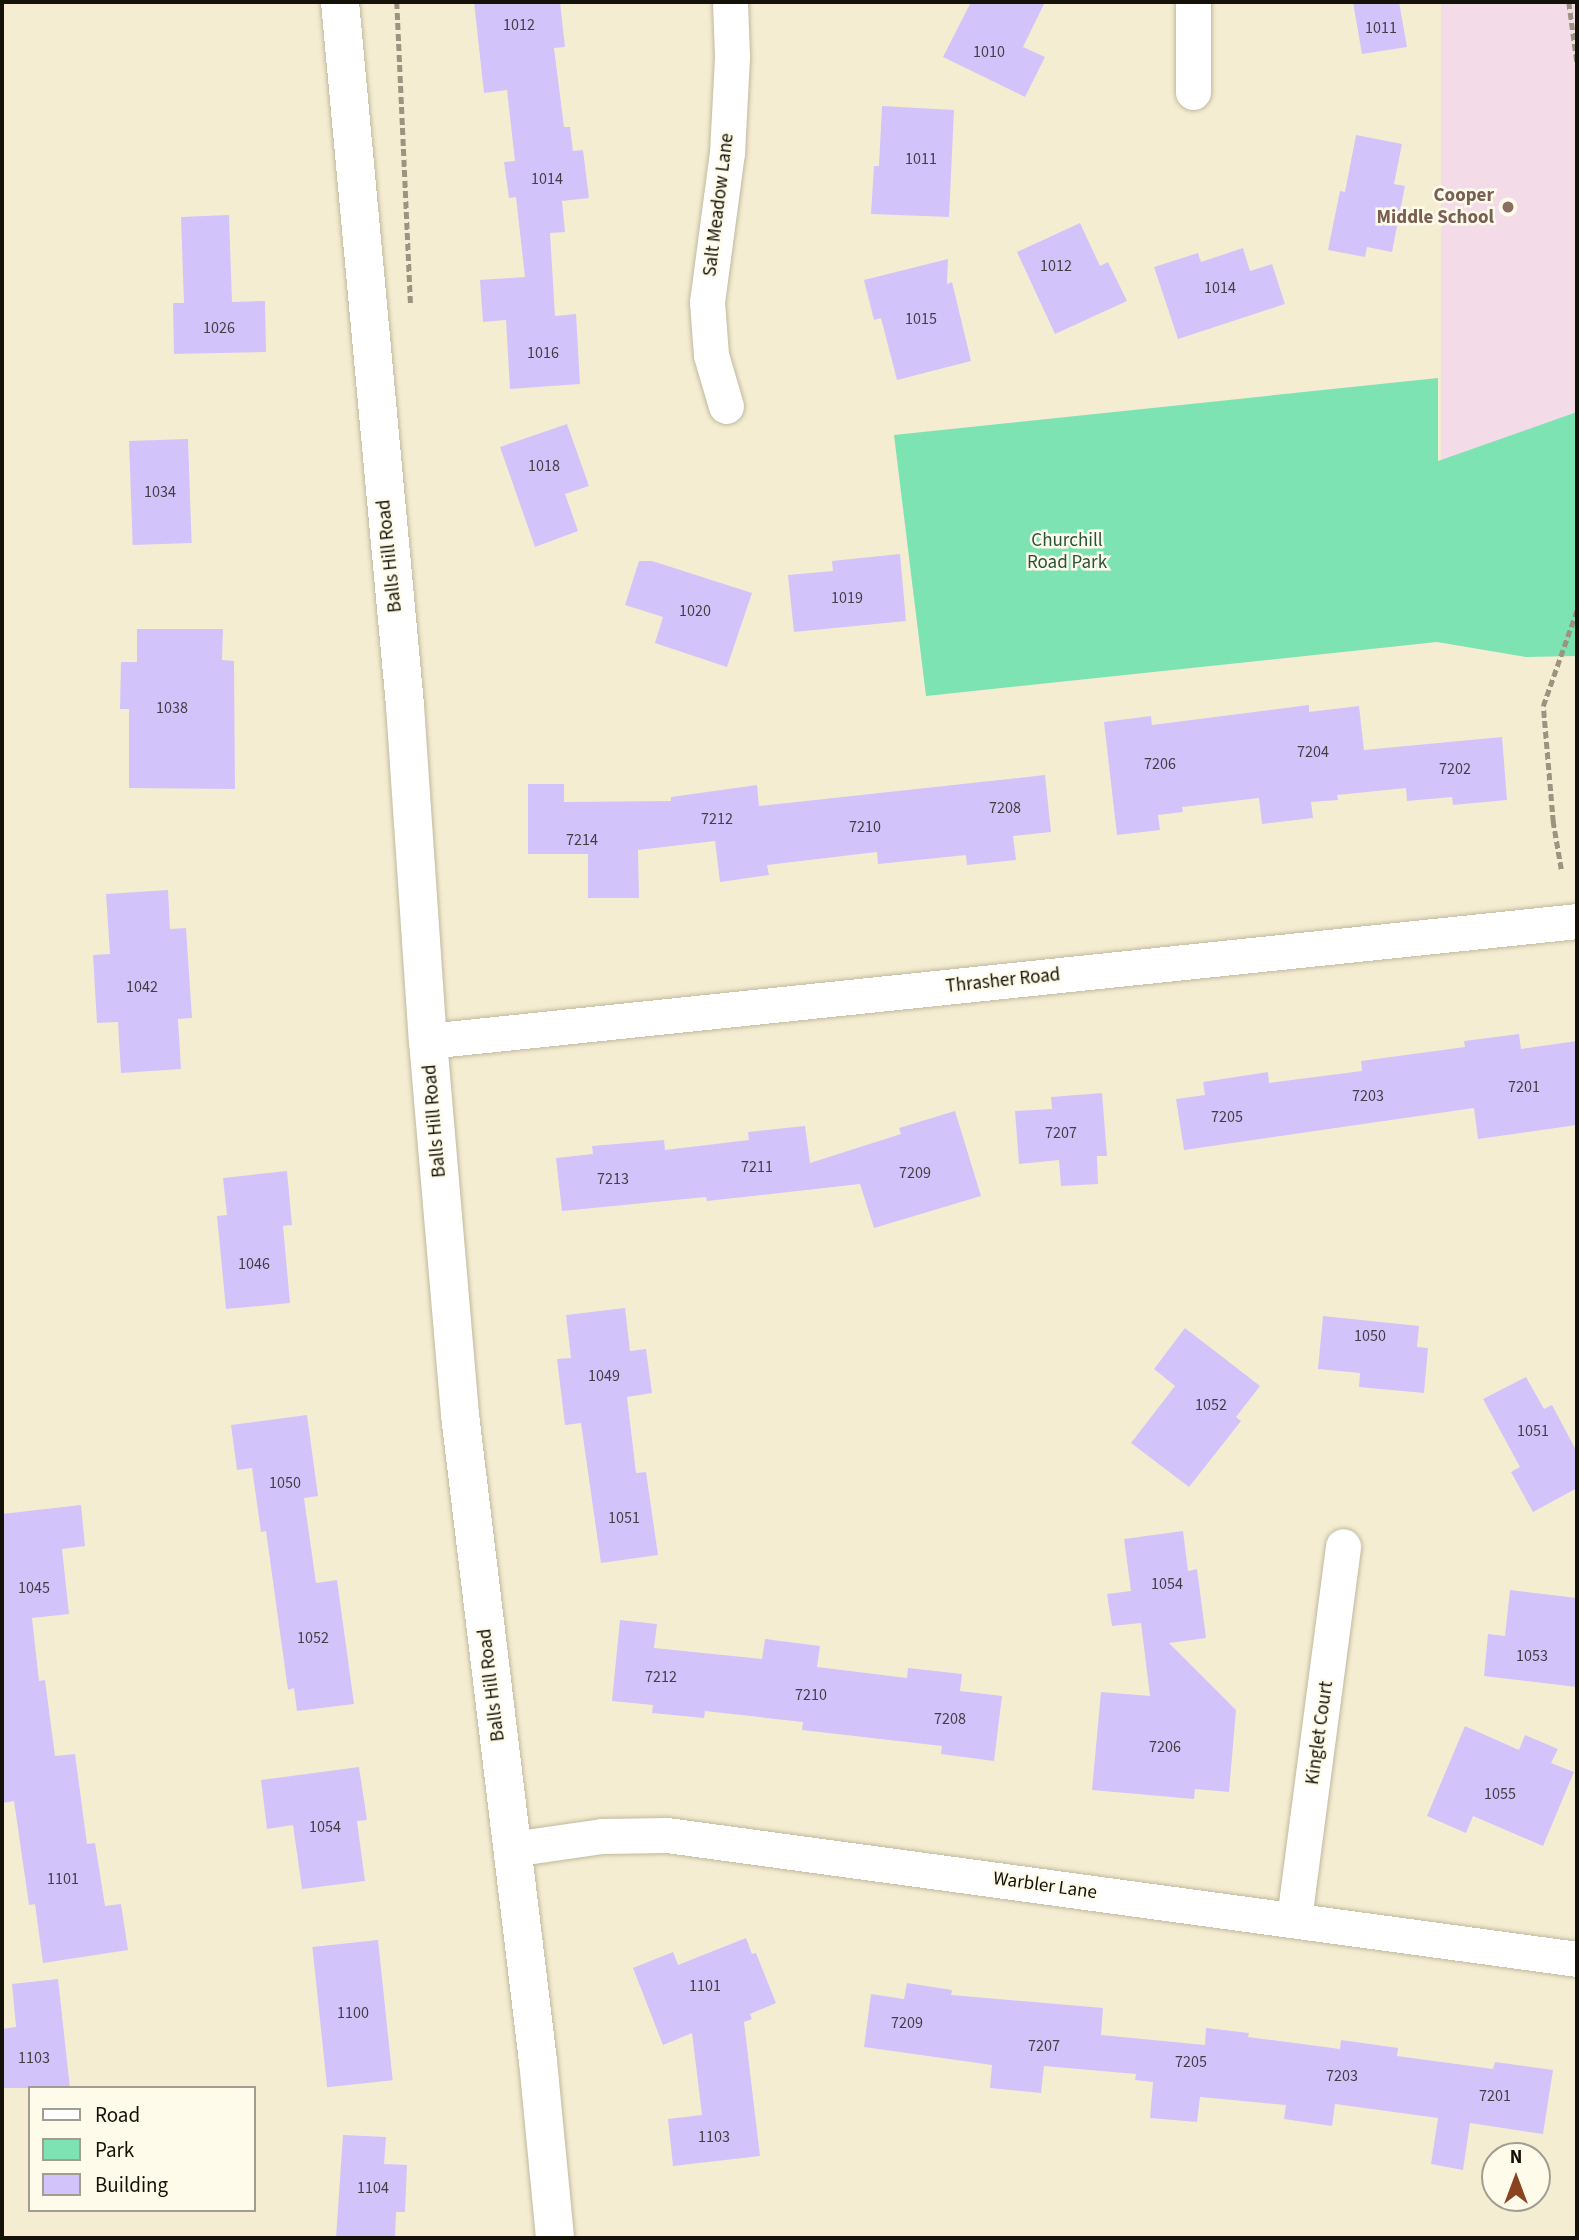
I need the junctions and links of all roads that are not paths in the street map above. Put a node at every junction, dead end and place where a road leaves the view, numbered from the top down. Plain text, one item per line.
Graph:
1 (340, 2) edge
2 (730, 2) edge
3 (1193, 2) edge
4 (1193, 92) dead end
5 (726, 406) dead end
6 (1577, 921) edge
7 (428, 1041) junction
8 (1343, 1546) dead end
9 (512, 1849) junction
10 (1294, 1919) junction
11 (1577, 1959) edge
12 (555, 2238) edge

1 - 7 street, Balls Hill Road
2 - 5 street, Salt Meadow Lane
3 - 4 street
6 - 7 street, Thrasher Road
7 - 9 street, Balls Hill Road
8 - 10 street, Kinglet Court
9 - 10 street, Warbler Lane
9 - 12 street, Balls Hill Road
10 - 11 street, Warbler Lane

